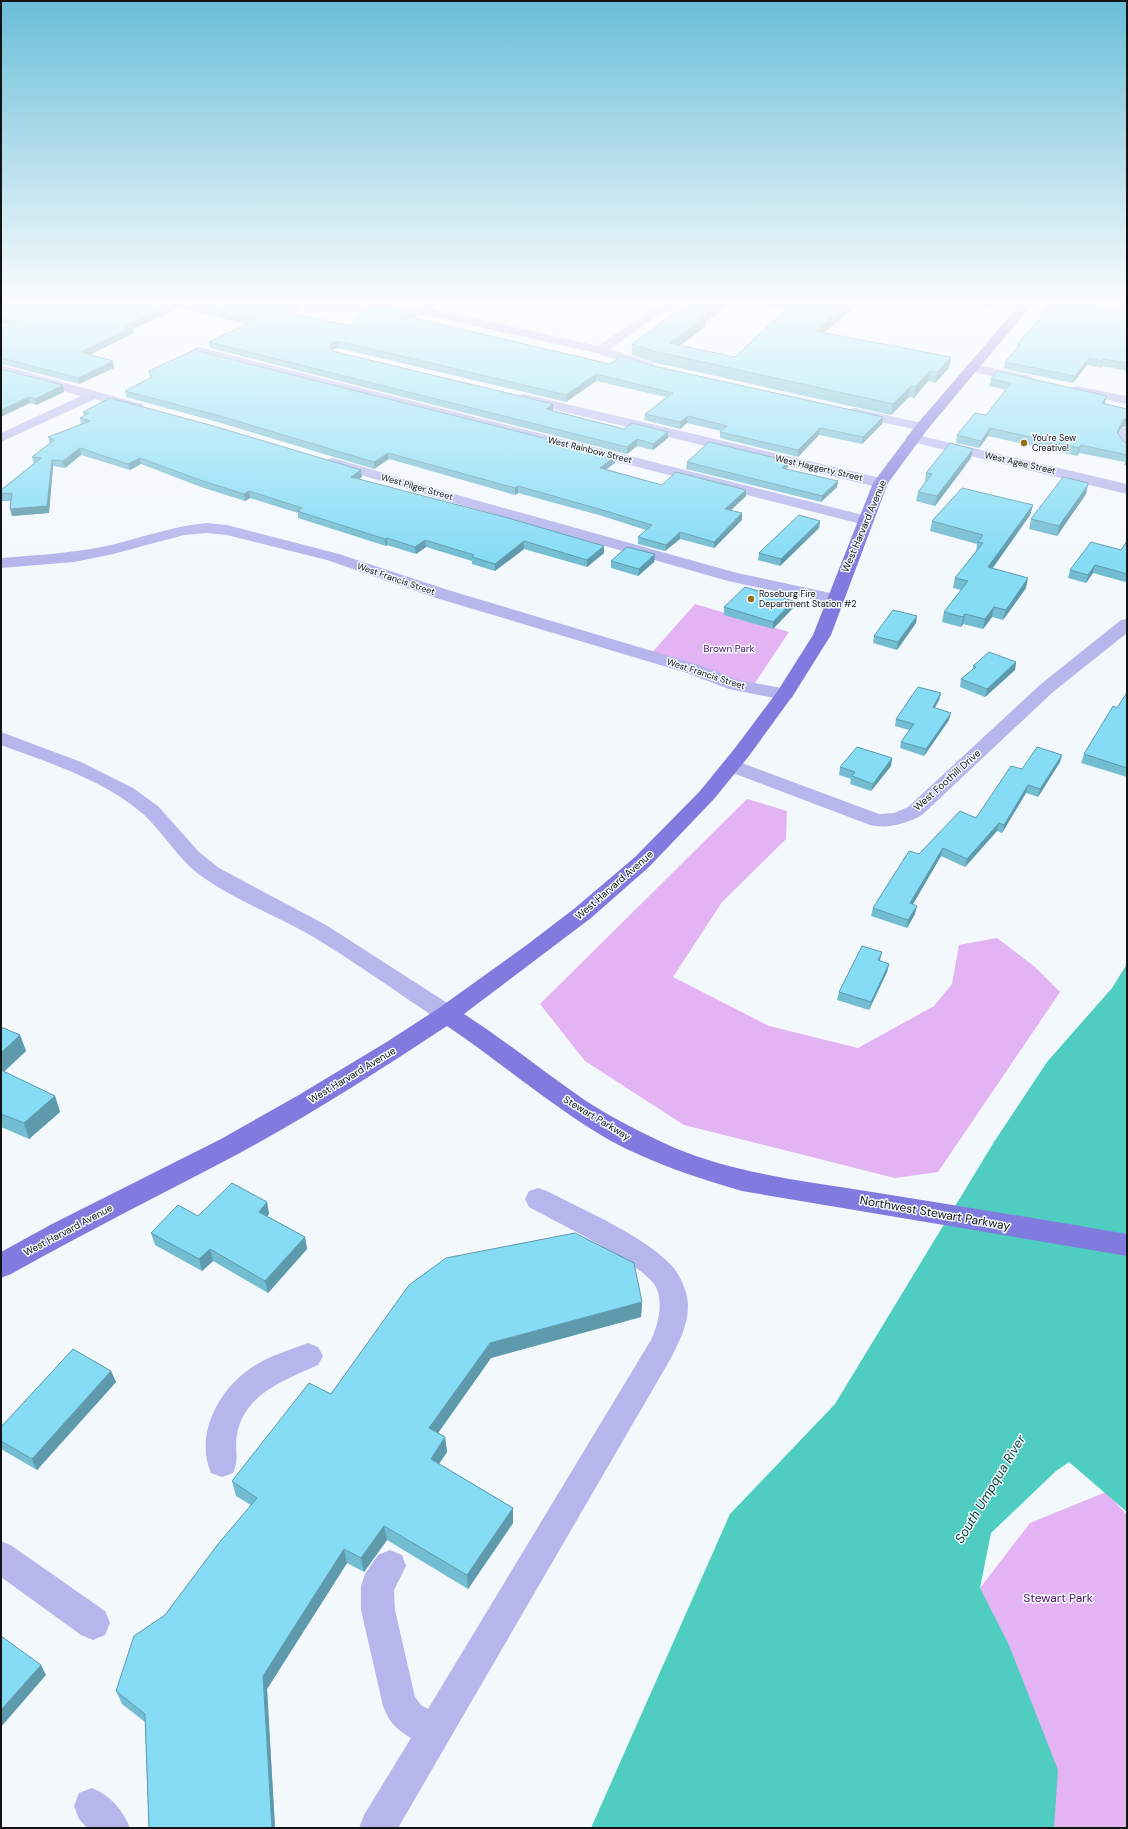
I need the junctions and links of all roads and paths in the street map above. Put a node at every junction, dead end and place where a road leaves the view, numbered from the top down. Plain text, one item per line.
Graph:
1 (66, 387) edge
2 (342, 387) edge
3 (956, 387) edge
4 (1067, 387) edge
5 (93, 395) junction
6 (514, 395) edge
7 (1127, 400) edge
8 (844, 410) edge
9 (154, 411) edge
10 (1127, 431) edge
11 (918, 433) junction
12 (1, 438) edge
13 (1127, 445) edge
14 (321, 459) edge
15 (880, 483) junction
16 (1127, 489) edge
17 (865, 520) junction
18 (1, 563) edge
19 (835, 598) junction
20 (1127, 624) edge
21 (785, 694) junction
22 (1, 738) edge
23 (732, 766) junction
24 (447, 1014) junction
25 (742, 1180) joint
26 (538, 1199) dead end
27 (1127, 1245) edge
28 (1, 1266) edge
29 (308, 1356) dead end
30 (222, 1464) dead end
31 (1, 1557) edge
32 (390, 1566) dead end
33 (93, 1623) dead end
34 (434, 1732) junction
35 (377, 1828) edge

1 - 5 street
2 - 17 street, West Rainbow Street
3 - 11 main road, West Harvard Avenue
4 - 7 street
5 - 9 street
5 - 12 street
6 - 15 street, West Haggerty Street
8 - 11 street, West Agee Street
10 - 13 street
11 - 15 main road, West Harvard Avenue
11 - 16 street, West Agee Street
14 - 19 street, West Pilger Street
15 - 17 main road, West Harvard Avenue
17 - 19 main road, West Harvard Avenue
18 - 21 street, West Francis Street
19 - 21 main road, West Harvard Avenue
20 - 23 street, West Foothill Drive
21 - 23 main road, West Harvard Avenue
22 - 24 street
23 - 24 main road, West Harvard Avenue
24 - 25 main road, Stewart Parkway
24 - 28 main road, West Harvard Avenue
25 - 27 main road, Northwest Stewart Parkway
26 - 34 street
29 - 30 street
31 - 33 street
32 - 34 street
34 - 35 street

